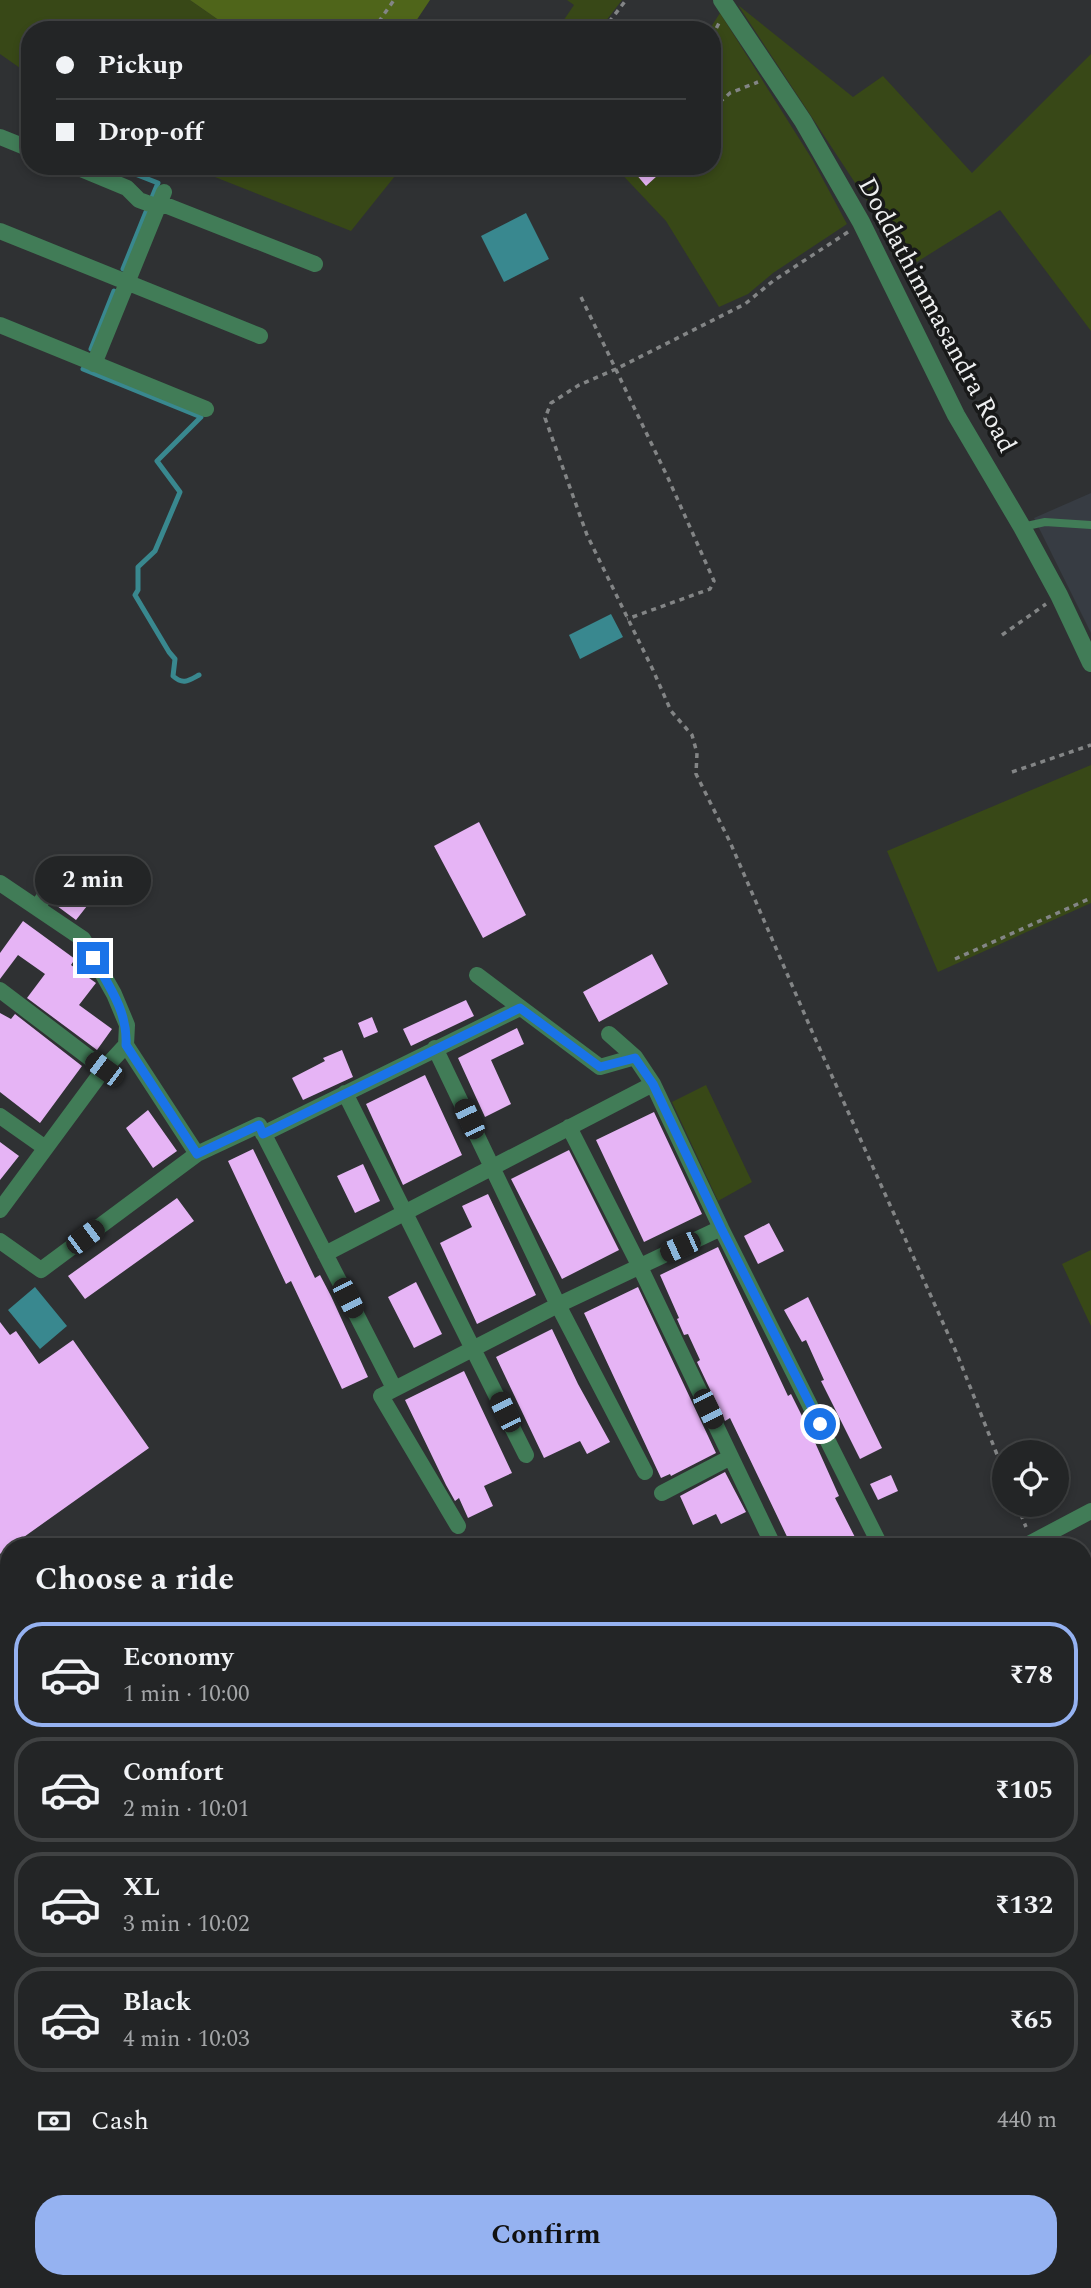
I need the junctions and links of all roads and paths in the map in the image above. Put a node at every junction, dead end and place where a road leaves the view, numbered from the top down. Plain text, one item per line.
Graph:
1 (394, 0) edge
2 (626, 0) edge
3 (722, 0) edge
4 (379, 21) edge
5 (610, 21) edge
6 (773, 76) junction
7 (721, 101) edge
8 (0, 137) edge
9 (21, 145) edge
10 (96, 175) edge
11 (161, 201) junction
12 (861, 222) junction
13 (0, 231) edge
14 (315, 264) dead end
15 (127, 283) junction
16 (581, 297) dead end
17 (0, 325) edge
18 (260, 336) dead end
19 (94, 364) junction
20 (616, 369) junction
21 (206, 409) dead end
22 (1091, 525) edge
23 (1022, 527) junction
24 (1059, 595) junction
25 (627, 619) junction
26 (1002, 635) dead end
27 (1091, 663) edge
28 (1091, 745) edge
29 (1012, 772) dead end
30 (58, 875) dead end
31 (0, 883) edge
32 (1091, 898) edge
33 (37, 908) junction
34 (955, 959) dead end
35 (477, 975) dead end
36 (0, 990) edge
37 (520, 1008) junction
38 (609, 1034) dead end
39 (126, 1045) junction
40 (435, 1048) junction
41 (635, 1058) junction
42 (104, 1069) junction
43 (653, 1084) junction
44 (345, 1093) junction
45 (0, 1115) edge
46 (569, 1127) junction
47 (263, 1134) junction
48 (44, 1147) junction
49 (197, 1154) junction
50 (492, 1167) junction
51 (0, 1210) edge
52 (405, 1212) junction
53 (721, 1228) junction
54 (0, 1241) edge
55 (325, 1254) junction
56 (639, 1265) junction
57 (558, 1305) junction
58 (474, 1348) junction
59 (394, 1388) junction
60 (992, 1442) edge
61 (526, 1455) dead end
62 (731, 1457) junction
63 (645, 1472) dead end
64 (662, 1493) dead end
65 (1091, 1511) edge
66 (1020, 1517) edge
67 (458, 1526) dead end
68 (770, 1538) edge
69 (876, 1538) edge
70 (1026, 1538) edge
71 (1041, 1538) edge

1 - 4 path
2 - 5 path
3 - 6 street, Doddathimmasandra Road
6 - 7 path
6 - 12 street, Doddathimmasandra Road
8 - 9 street
10 - 11 street
11 - 14 street
11 - 15 street
12 - 20 path
12 - 23 street, Doddathimmasandra Road
13 - 15 street
15 - 18 street
15 - 19 street
16 - 20 path
17 - 19 street
19 - 21 street
20 - 25 path
20 - 25 path
22 - 23 lane
23 - 24 street, Doddathimmasandra Road
24 - 26 path
24 - 27 street, Doddathimmasandra Road
25 - 60 path
28 - 29 path
30 - 33 street
31 - 33 street
32 - 34 path
33 - 39 street
35 - 37 street
36 - 42 street
37 - 40 street
37 - 41 street
38 - 41 street
39 - 42 street
39 - 49 street
40 - 44 street
40 - 50 street
41 - 43 street
42 - 48 street
43 - 46 street
43 - 53 street
44 - 47 street
44 - 52 street
45 - 48 street
46 - 50 street
46 - 56 street
47 - 49 street
47 - 55 street
48 - 51 street
49 - 54 street
50 - 52 street
50 - 57 street
52 - 55 street
52 - 58 street
53 - 56 street
53 - 69 street
55 - 59 street
56 - 57 street
56 - 62 street
57 - 58 street
57 - 63 street
58 - 59 street
58 - 61 street
59 - 67 street
62 - 64 street
62 - 68 street
65 - 71 street
66 - 70 path

